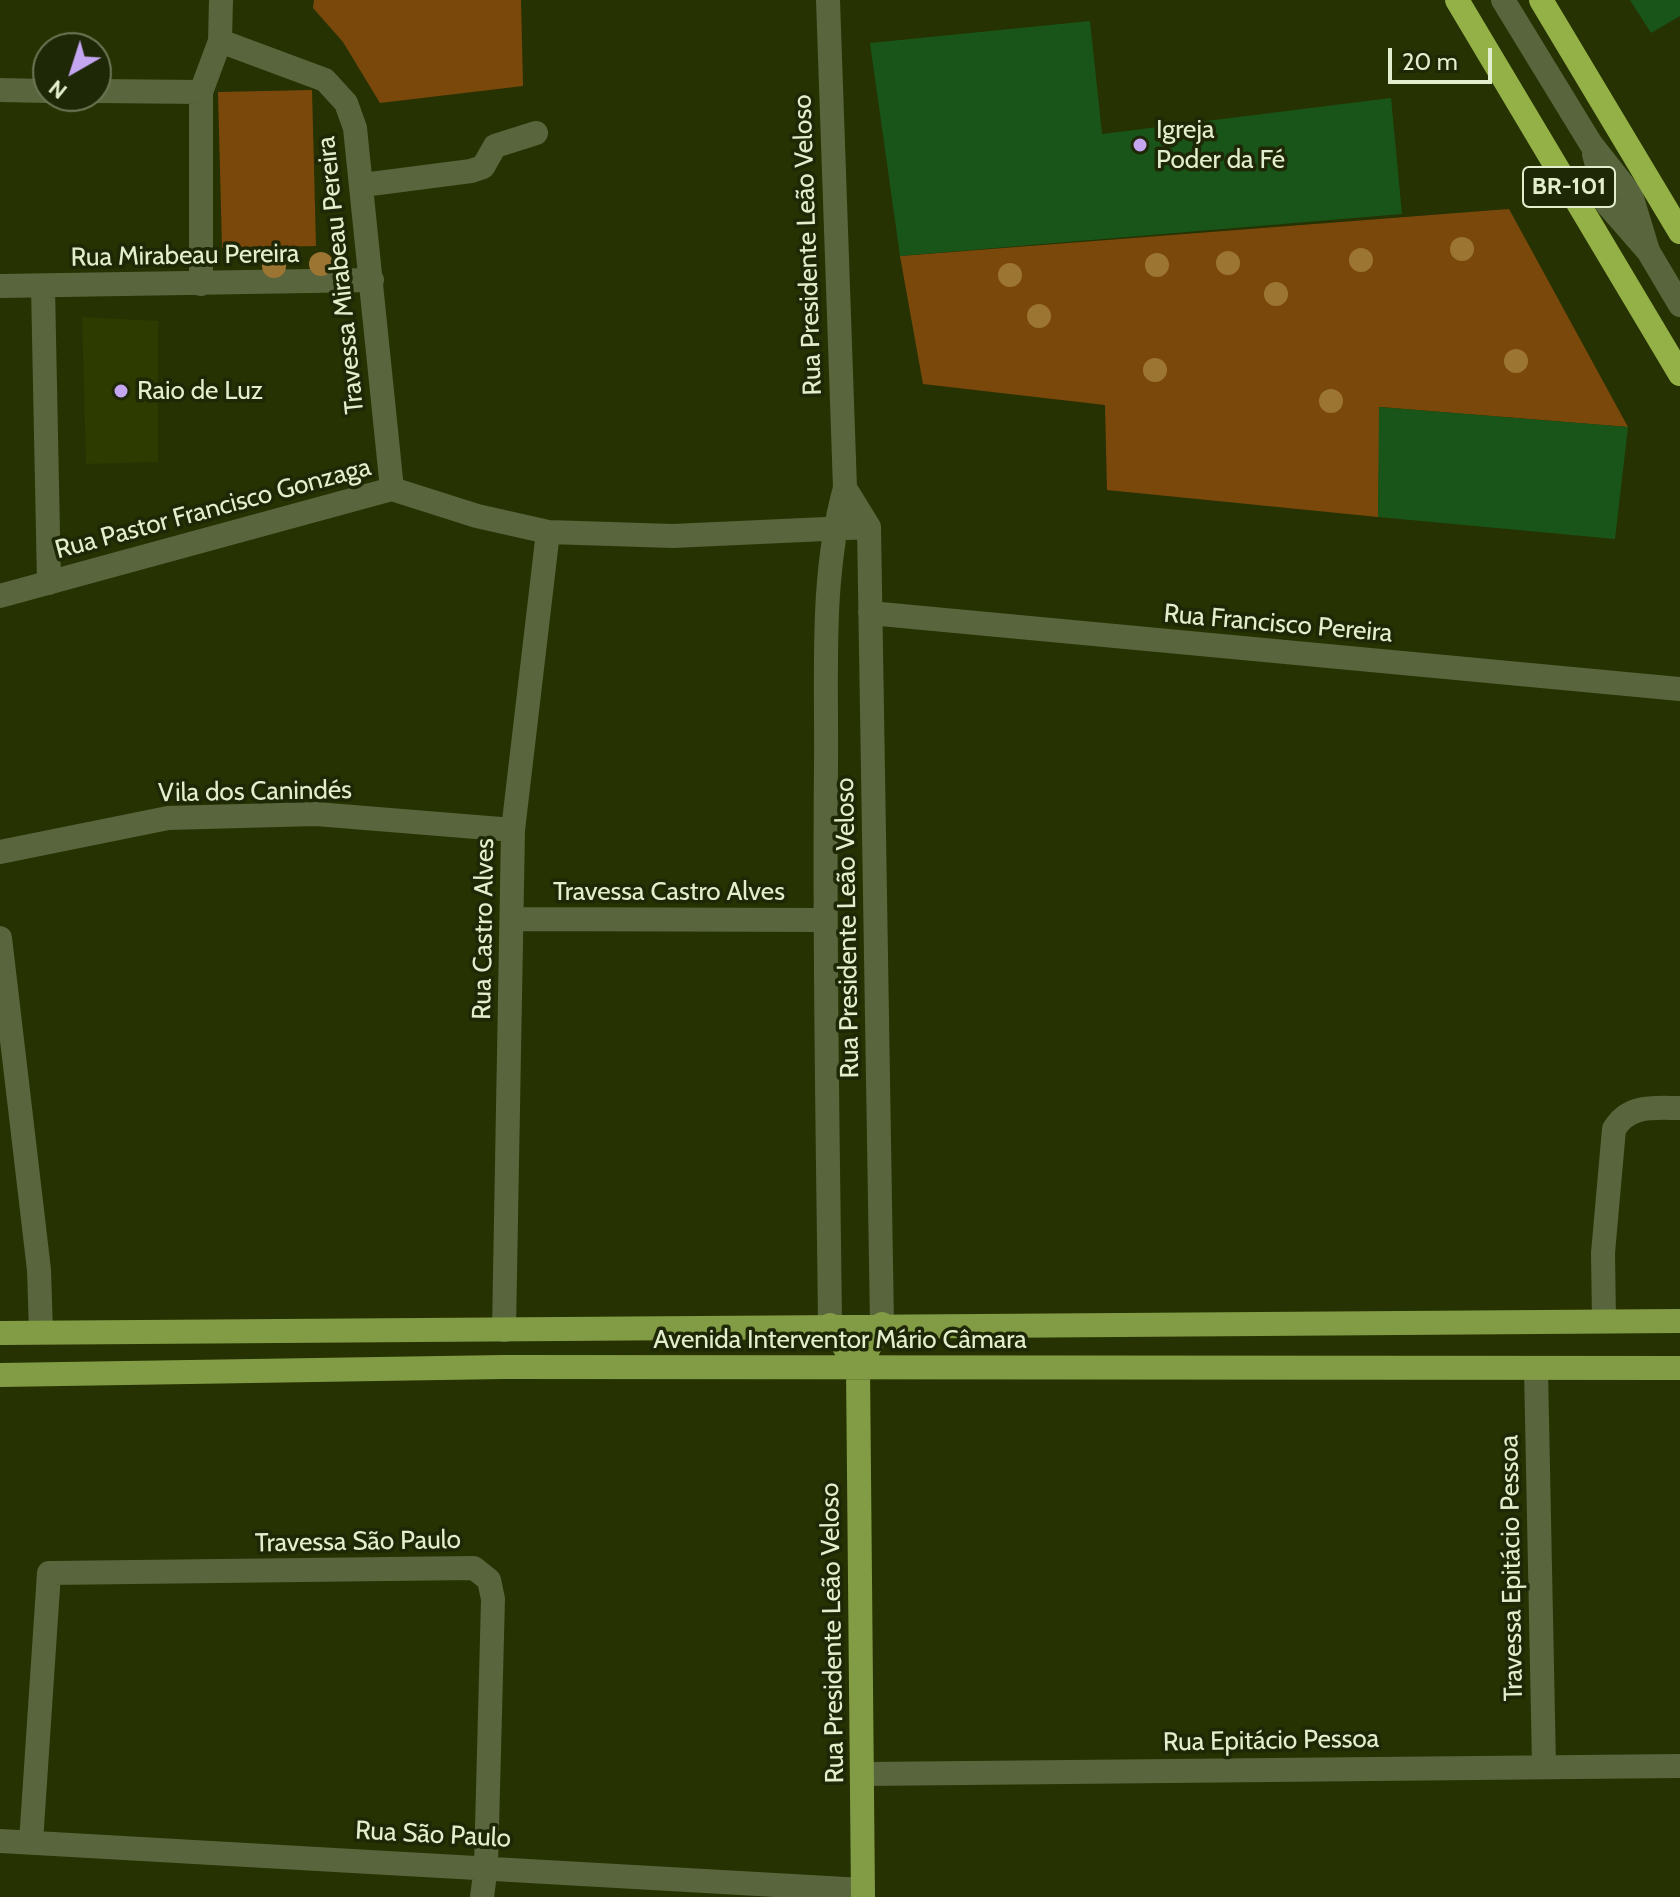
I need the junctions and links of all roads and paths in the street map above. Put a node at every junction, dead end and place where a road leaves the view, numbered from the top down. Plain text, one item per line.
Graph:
1 (221, 0) edge
2 (828, 0) edge
3 (1457, 0) edge
4 (1503, 0) edge
5 (1541, 0) edge
6 (220, 41) junction
7 (0, 90) edge
8 (32, 91) edge
9 (112, 91) edge
10 (201, 92) junction
11 (536, 133) dead end
12 (363, 185) junction
13 (1680, 232) edge
14 (372, 280) junction
15 (201, 284) junction
16 (0, 286) edge
17 (43, 287) junction
18 (1680, 305) edge
19 (1680, 374) edge
20 (845, 488) junction
21 (392, 489) junction
22 (834, 526) junction
23 (869, 527) junction
24 (548, 532) junction
25 (49, 583) junction
26 (0, 596) edge
27 (870, 613) junction
28 (1680, 689) edge
29 (513, 830) junction
30 (0, 852) edge
31 (513, 919) junction
32 (824, 920) junction
33 (0, 938) edge
34 (1680, 1108) edge
35 (1604, 1321) junction
36 (1680, 1321) edge
37 (882, 1324) junction
38 (830, 1325) junction
39 (504, 1330) junction
40 (41, 1332) junction
41 (0, 1333) edge
42 (858, 1368) junction
43 (1680, 1368) edge
44 (1536, 1369) junction
45 (0, 1375) edge
46 (1544, 1766) junction
47 (1680, 1766) edge
48 (864, 1774) junction
49 (0, 1841) edge
50 (31, 1842) junction
51 (486, 1866) junction
52 (863, 1894) edge
53 (482, 1897) edge

1 - 6 street
2 - 20 street, Rua Presidente Leão Veloso
3 - 19 highway, BR-101
4 - 18 street
5 - 13 highway, BR-101
6 - 10 street
6 - 12 street, Travessa Mirabeau Pereira
7 - 8 street
9 - 10 street
10 - 15 street
11 - 12 street
12 - 14 street, Travessa Mirabeau Pereira
14 - 15 street, Rua Mirabeau Pereira
14 - 21 street, Travessa Mirabeau Pereira
15 - 17 street, Rua Mirabeau Pereira
16 - 17 street, Rua Mirabeau Pereira
17 - 25 street
20 - 22 street, Rua Presidente Leão Veloso
20 - 23 street, Rua Presidente Leão Veloso
21 - 24 street, Rua Pastor Francisco Gonzaga
21 - 25 street, Rua Pastor Francisco Gonzaga
22 - 23 street, Rua Pastor Francisco Gonzaga
22 - 24 street, Rua Pastor Francisco Gonzaga
22 - 32 street, Rua Presidente Leão Veloso
23 - 27 street, Rua Presidente Leão Veloso
24 - 29 street, Rua Castro Alves
25 - 26 street, Rua Pastor Francisco Gonzaga
27 - 28 street, Rua Francisco Pereira
27 - 37 street, Rua Presidente Leão Veloso
29 - 30 street, Vila dos Canindés
29 - 31 street, Rua Castro Alves
31 - 32 street, Travessa Castro Alves
31 - 39 street, Rua Castro Alves
32 - 38 street, Rua Presidente Leão Veloso
33 - 40 street
34 - 35 street
35 - 36 main road, Avenida Interventor Mário Câmara
35 - 37 main road, Avenida Interventor Mário Câmara
37 - 38 main road, Avenida Interventor Mário Câmara
37 - 42 main road, Rua Presidente Leão Veloso
38 - 39 main road, Avenida Interventor Mário Câmara
38 - 42 main road
39 - 40 main road, Avenida Interventor Mário Câmara
40 - 41 main road, Avenida Interventor Mário Câmara
42 - 44 main road, Avenida Interventor Mário Câmara
42 - 45 main road, Avenida Interventor Mário Câmara
42 - 48 main road, Rua Presidente Leão Veloso
43 - 44 main road, Avenida Interventor Mário Câmara
44 - 46 street, Travessa Epitácio Pessoa
46 - 47 street, Rua Epitácio Pessoa
46 - 48 street, Rua Epitácio Pessoa
48 - 52 main road, Rua Presidente Leão Veloso
49 - 50 street, Rua São Paulo
50 - 51 street, Rua São Paulo
50 - 51 street, Travessa São Paulo
51 - 52 street, Rua São Paulo
51 - 53 street, Travessa São Paulo

